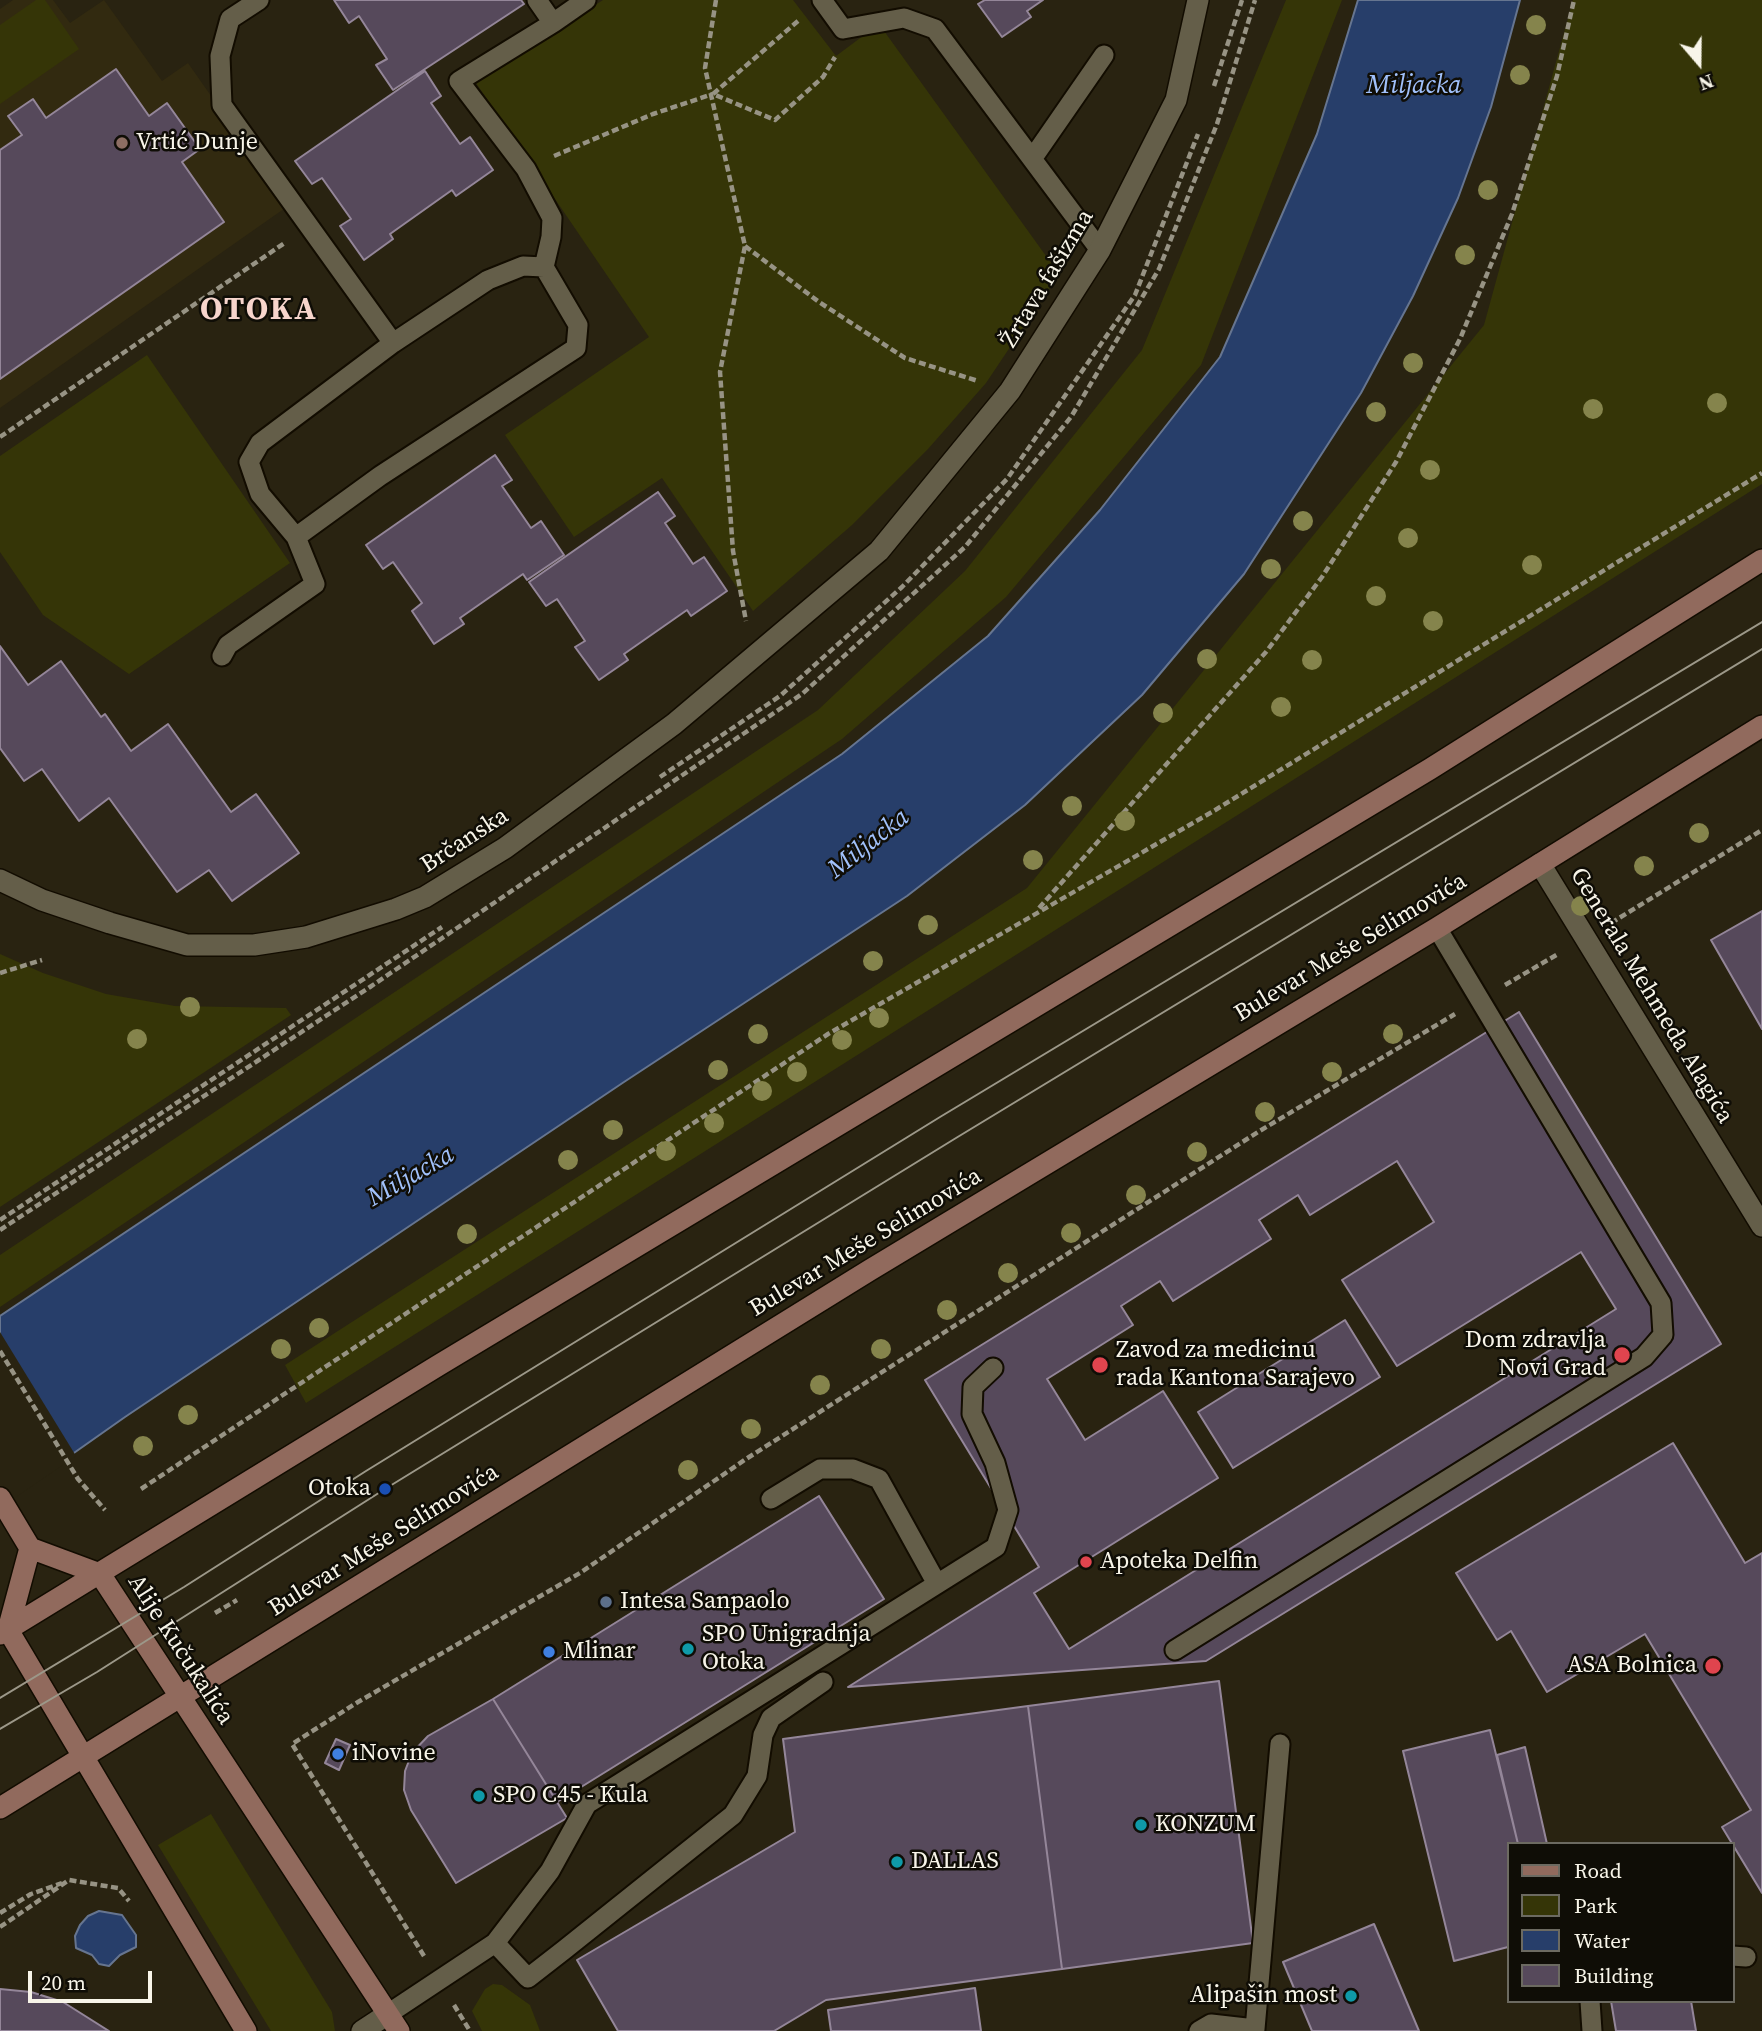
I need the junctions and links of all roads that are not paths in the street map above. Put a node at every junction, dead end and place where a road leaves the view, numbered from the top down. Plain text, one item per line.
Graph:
1 (259, 0) edge
2 (537, 0) edge
3 (586, 0) edge
4 (822, 0) edge
5 (1198, 0) edge
6 (553, 23) junction
7 (1104, 55) dead end
8 (1032, 159) junction
9 (1100, 250) junction
10 (544, 267) junction
11 (393, 342) junction
12 (296, 537) junction
13 (879, 551) joint
14 (1762, 561) edge
15 (222, 656) dead end
16 (1762, 726) edge
17 (1540, 864) junction
18 (0, 880) edge
19 (1437, 928) junction
20 (1762, 1226) edge
21 (993, 1368) dead end
22 (0, 1497) edge
23 (771, 1499) dead end
24 (30, 1548) junction
25 (100, 1574) junction
26 (937, 1584) junction
27 (4, 1632) edge
28 (1175, 1650) dead end
29 (823, 1682) dead end
30 (179, 1697) junction
31 (1280, 1744) dead end
32 (82, 1758) junction
33 (0, 1808) edge
34 (495, 1943) junction
35 (1590, 2003) edge
36 (393, 2023) edge
37 (1256, 2030) edge
38 (246, 2031) edge
39 (362, 2031) edge
40 (1199, 2031) edge
41 (1592, 2031) edge

1 - 11 lane
2 - 6 lane
3 - 6 lane
4 - 8 lane
5 - 9 street, Žrtava fašizma
6 - 10 lane
7 - 8 lane
8 - 9 lane
9 - 13 street, Žrtava fašizma
10 - 11 lane
10 - 12 lane
11 - 12 lane
12 - 15 lane
13 - 18 street, Brčanska
14 - 25 main road
16 - 17 main road, Bulevar Meše Selimovića
17 - 19 main road, Bulevar Meše Selimovića
17 - 20 street, Generala Mehmeda Alagića
19 - 28 lane
19 - 30 main road, Bulevar Meše Selimovića
21 - 26 lane
22 - 24 main road
23 - 26 lane
24 - 25 main road, Alije Kučukalića
24 - 27 main road
25 - 27 main road
25 - 30 main road, Alije Kučukalića
26 - 34 lane
27 - 32 main road
29 - 34 lane
30 - 32 main road, Bulevar Meše Selimovića
30 - 36 main road, Alije Kučukalića
31 - 37 lane
32 - 33 main road, Bulevar Meše Selimovića
32 - 38 main road
34 - 36 lane
35 - 41 lane
36 - 39 street
37 - 40 lane

